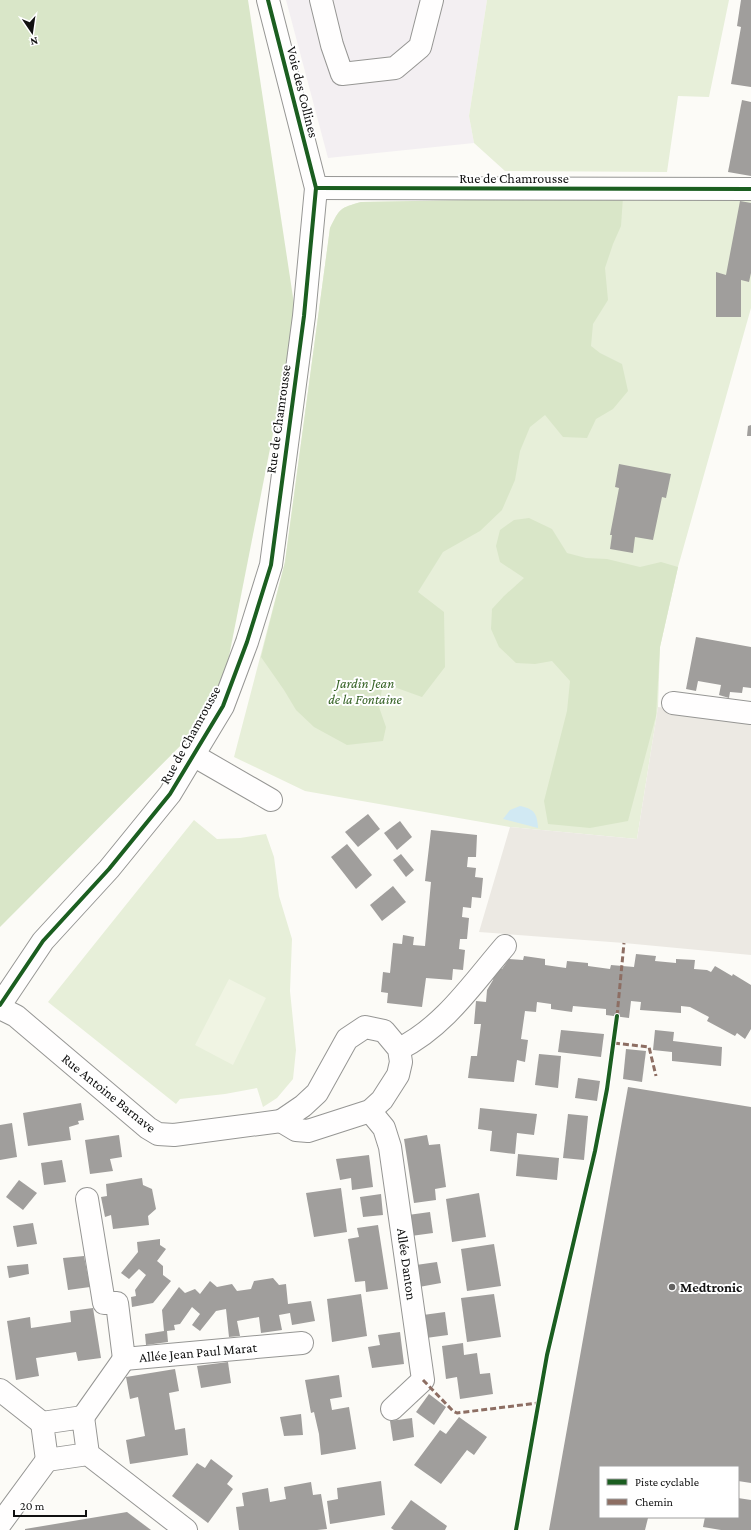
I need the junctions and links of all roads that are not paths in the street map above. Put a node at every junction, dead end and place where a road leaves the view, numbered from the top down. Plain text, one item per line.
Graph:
1 (268, 0) edge
2 (321, 0) edge
3 (432, 0) edge
4 (316, 188) junction
5 (751, 189) edge
6 (674, 703) dead end
7 (751, 713) edge
8 (193, 755) junction
9 (271, 800) dead end
10 (505, 946) dead end
11 (0, 1005) edge
12 (0, 1008) edge
13 (398, 1049) junction
14 (370, 1111) junction
15 (281, 1121) junction
16 (87, 1199) dead end
17 (302, 1343) dead end
18 (124, 1359) junction
19 (0, 1390) edge
20 (392, 1409) dead end
21 (82, 1417) junction
22 (42, 1423) junction
23 (88, 1454) junction
24 (47, 1460) junction
25 (0, 1524) edge
26 (186, 1530) edge

1 - 4 street, Voie des Collines
2 - 3 street
4 - 5 street, Rue de Chamrousse
4 - 8 street, Rue de Chamrousse
6 - 7 street
8 - 9 street
8 - 11 street, Rue de Chamrousse
10 - 13 street
12 - 15 street, Rue Antoine Barnave
13 - 14 street
13 - 15 street, Rue Antoine Barnave
14 - 15 street
14 - 20 street, Allée Danton
16 - 18 street, Allée Jean Paul Marat
17 - 18 street, Allée Jean Paul Marat
18 - 21 street
19 - 22 street
21 - 22 street
21 - 23 street
22 - 24 street
23 - 24 street
23 - 26 street
24 - 25 street

